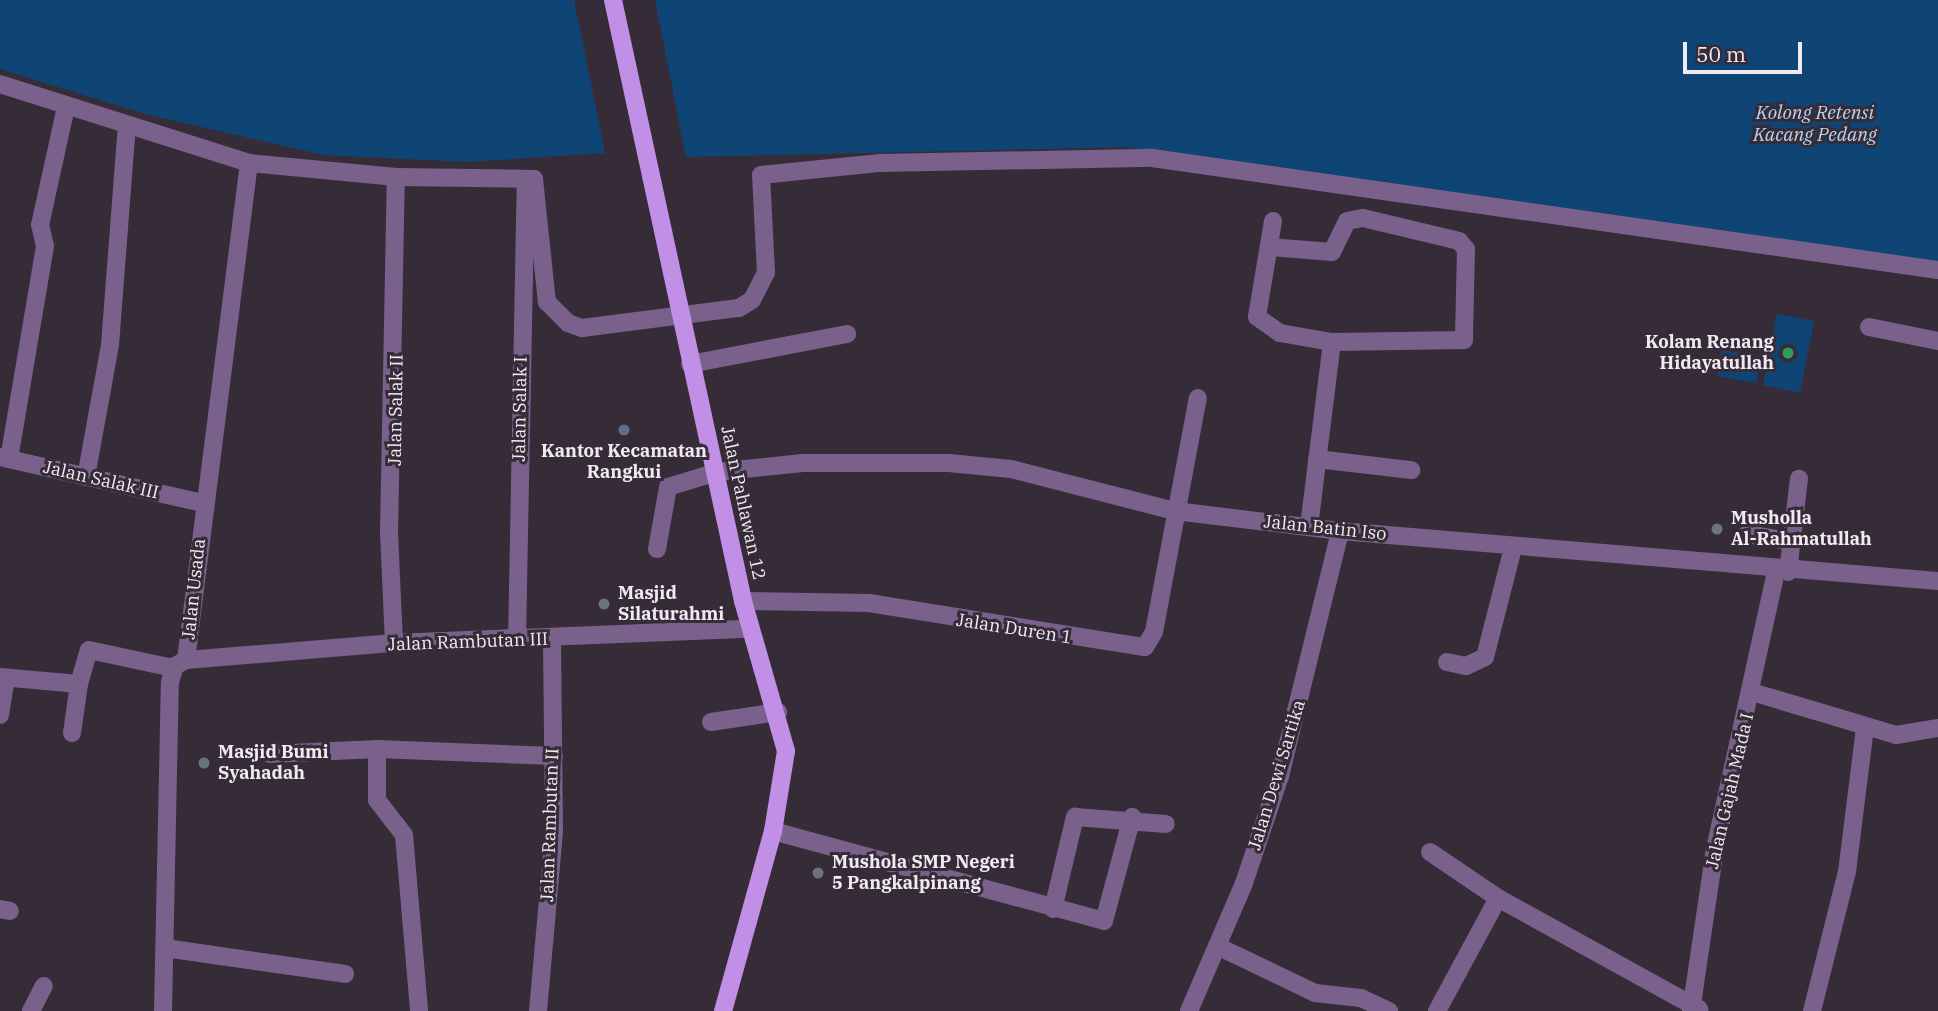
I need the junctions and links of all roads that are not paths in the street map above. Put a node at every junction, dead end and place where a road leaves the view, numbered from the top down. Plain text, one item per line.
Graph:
1 (613, 0) edge
2 (0, 84) edge
3 (66, 107) junction
4 (127, 125) junction
5 (249, 163) junction
6 (396, 177) junction
7 (526, 177) junction
8 (1273, 221) dead end
9 (1269, 247) junction
10 (1938, 270) edge
11 (684, 318) junction
12 (1869, 327) dead end
13 (847, 334) dead end
14 (1938, 341) edge
15 (1332, 342) junction
16 (690, 364) junction
17 (1198, 398) dead end
18 (5, 458) edge
19 (1318, 459) junction
20 (1411, 470) dead end
21 (717, 472) junction
22 (86, 477) junction
23 (1799, 479) dead end
24 (203, 503) junction
25 (1175, 511) junction
26 (1309, 527) junction
27 (1340, 531) junction
28 (1747, 534) dead end
29 (1789, 541) junction
30 (1513, 548) junction
31 (657, 549) dead end
32 (1782, 572) junction
33 (1938, 581) edge
34 (743, 601) junction
35 (750, 629) junction
36 (552, 639) junction
37 (517, 640) junction
38 (394, 643) junction
39 (1447, 662) dead end
40 (180, 664) junction
41 (3, 678) edge
42 (79, 684) junction
43 (1752, 692) junction
44 (778, 712) junction
45 (0, 715) edge
46 (711, 722) dead end
47 (1865, 728) junction
48 (1938, 729) edge
49 (72, 733) dead end
50 (377, 749) junction
51 (270, 754) dead end
52 (554, 756) junction
53 (1132, 817) junction
54 (1166, 824) dead end
55 (773, 831) junction
56 (1430, 852) dead end
57 (1498, 898) junction
58 (1053, 909) junction
59 (1217, 946) junction
60 (165, 948) junction
61 (345, 974) dead end
62 (44, 986) dead end
63 (1695, 1009) edge
64 (32, 1011) edge
65 (163, 1011) edge
66 (419, 1011) edge
67 (538, 1011) edge
68 (723, 1011) edge
69 (1189, 1011) edge
70 (1389, 1011) edge
71 (1437, 1011) edge
72 (1812, 1011) edge

1 - 11 main road, Jalan Pahlawan 12
2 - 3 street
3 - 4 street
3 - 18 street
4 - 5 street
4 - 22 street
5 - 6 street
5 - 24 street, Jalan Usada
6 - 7 street
6 - 38 street, Jalan Salak II
7 - 11 street
7 - 37 street, Jalan Salak I
8 - 9 street
9 - 15 street
9 - 15 street
10 - 11 street
11 - 16 main road, Jalan Pahlawan 12
12 - 14 street
13 - 16 street
15 - 19 street
16 - 21 main road, Jalan Pahlawan 12
17 - 25 street, Jalan Duren 1
18 - 22 street, Jalan Salak III
19 - 20 street
19 - 26 street
21 - 25 street, Jalan Batin Iso
21 - 31 street, Jalan Batin Iso
21 - 34 main road, Jalan Pahlawan 12
22 - 24 street, Jalan Salak III
23 - 29 street, Jalan Gajah Mada I
24 - 40 street, Jalan Usada
25 - 26 street, Jalan Batin Iso
25 - 34 street, Jalan Duren 1
26 - 27 street, Jalan Batin Iso
27 - 30 street, Jalan Batin Iso
27 - 59 street, Jalan Dewi Sartika
28 - 29 street
29 - 32 street, Jalan Gajah Mada I
30 - 32 street, Jalan Batin Iso
30 - 39 street
32 - 33 street, Jalan Batin Iso
32 - 43 street, Jalan Gajah Mada I
34 - 35 main road, Jalan Pahlawan 12
35 - 36 street, Jalan Rambutan III
35 - 44 main road, Jalan Pahlawan 12
36 - 37 street, Jalan Rambutan III
36 - 52 street, Jalan Rambutan II
37 - 38 street, Jalan Rambutan III
38 - 40 street, Jalan Rambutan III
40 - 42 street, Jalan Rambutan III
40 - 60 street, Jalan Usada
41 - 42 street
41 - 45 street
42 - 49 street
43 - 47 street
43 - 63 street, Jalan Gajah Mada I
44 - 46 street
44 - 55 main road, Jalan Pahlawan 12
47 - 48 street
47 - 72 street
50 - 51 street
50 - 52 street
50 - 66 street
52 - 67 street, Jalan Rambutan II
53 - 54 street
53 - 58 street
53 - 58 street
55 - 58 street
55 - 68 main road, Jalan Pahlawan 12
56 - 57 street
57 - 63 street
57 - 71 street
59 - 69 street, Jalan Dewi Sartika
59 - 70 street
60 - 61 street
60 - 65 street, Jalan Usada
62 - 64 street

